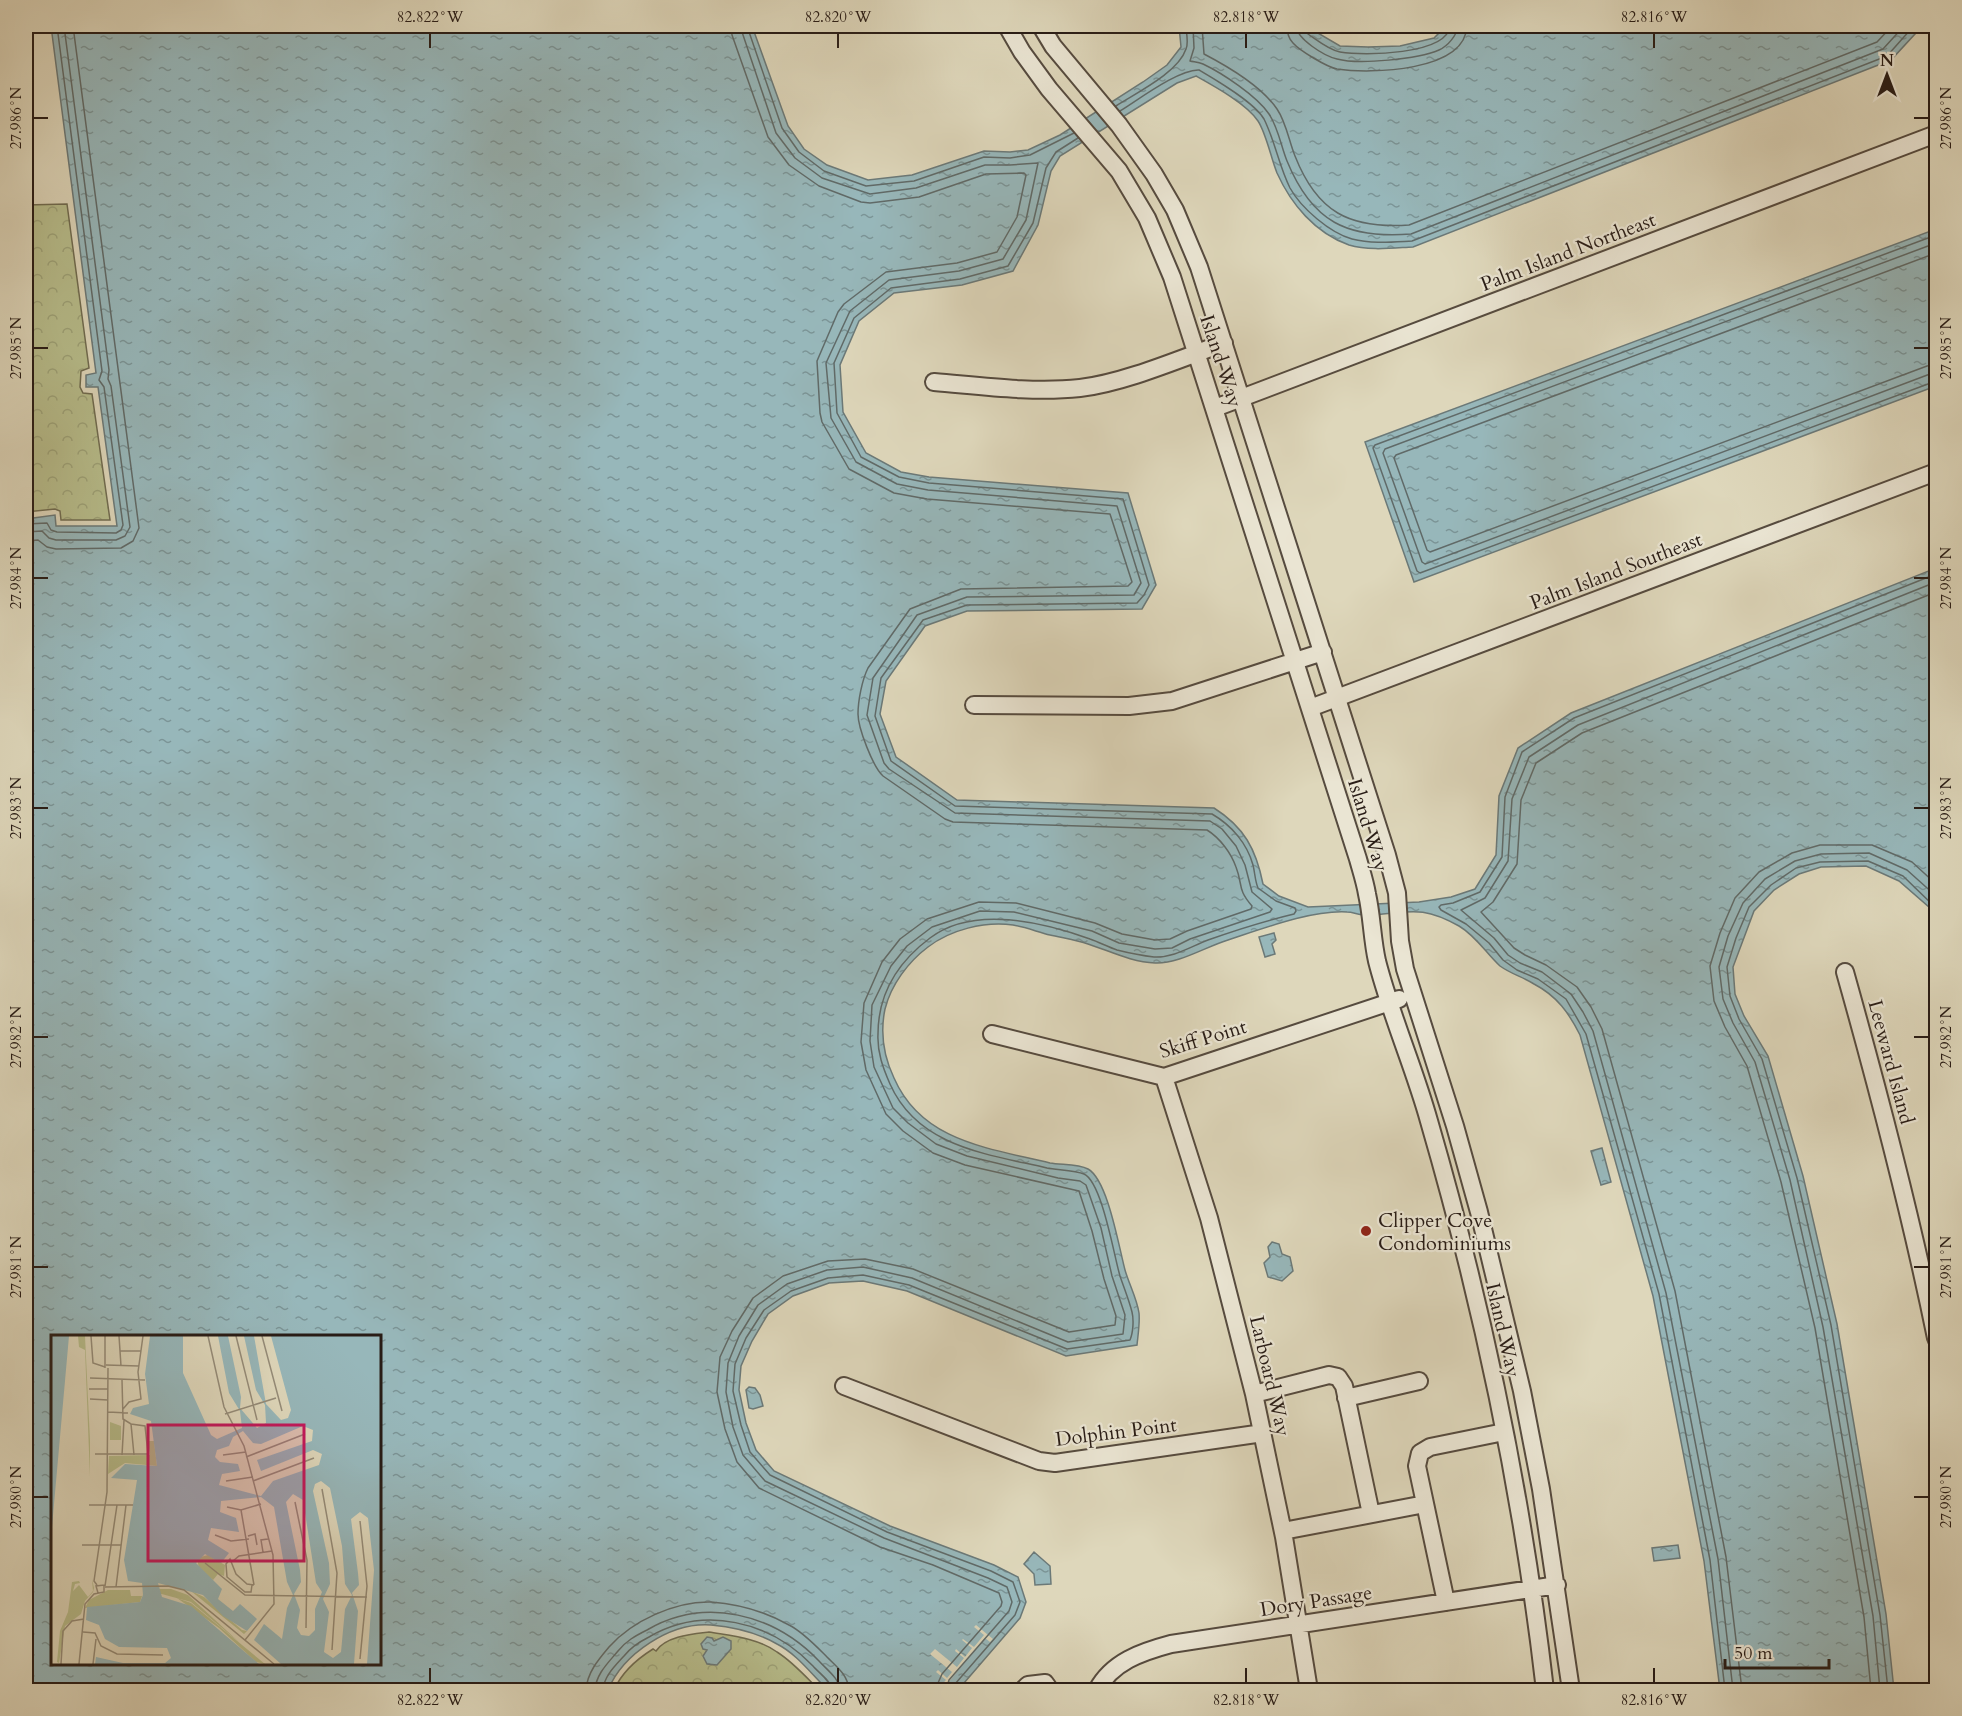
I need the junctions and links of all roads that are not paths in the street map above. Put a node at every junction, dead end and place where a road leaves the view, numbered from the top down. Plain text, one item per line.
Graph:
1 (1007, 26) edge
2 (1041, 26) edge
3 (1936, 134) edge
4 (1224, 343) junction
5 (1197, 353) junction
6 (934, 382) dead end
7 (1242, 398) junction
8 (1215, 408) junction
9 (1936, 472) edge
10 (1323, 652) junction
11 (1295, 661) junction
12 (1337, 699) junction
13 (974, 705) dead end
14 (1310, 708) junction
15 (1845, 972) dead end
16 (1412, 994) junction
17 (1389, 1002) junction
18 (992, 1034) dead end
19 (1164, 1077) junction
20 (1506, 1319) junction
21 (1481, 1324) junction
22 (1936, 1338) edge
23 (1419, 1381) dead end
24 (844, 1386) dead end
25 (1254, 1394) junction
26 (1346, 1398) junction
27 (1504, 1432) junction
28 (1263, 1433) junction
29 (1425, 1504) junction
30 (1371, 1514) junction
31 (1283, 1532) junction
32 (1557, 1585) junction
33 (1532, 1589) junction
34 (1446, 1602) junction
35 (1298, 1624) junction
36 (1023, 1690) edge
37 (1050, 1690) edge
38 (1097, 1690) edge
39 (1309, 1690) edge
40 (1545, 1690) edge
41 (1571, 1690) edge

1 - 5 street, Island Way
2 - 4 street, Island Way
3 - 7 street, Palm Island Northeast
4 - 5 street
4 - 7 street, Island Way
5 - 6 street
5 - 8 street, Island Way
7 - 8 street, Palm Island Northeast
7 - 10 street, Island Way
8 - 11 street, Island Way
9 - 12 street, Palm Island Southeast
10 - 11 street
10 - 12 street, Island Way
11 - 13 street
11 - 14 street, Island Way
12 - 14 street, Palm Island Southeast
12 - 16 street, Island Way
14 - 17 street, Island Way
15 - 22 street, Leeward Island
16 - 17 street, Skiff Point
16 - 20 street, Island Way
17 - 19 street, Skiff Point
17 - 21 street, Island Way
18 - 19 street, Skiff Point
19 - 25 street, Larboard Way
20 - 21 street
20 - 32 street, Island Way
21 - 27 street, Island Way
23 - 26 street
24 - 28 street, Dolphin Point
25 - 26 street
25 - 28 street, Larboard Way
26 - 30 street
27 - 29 street
27 - 33 street, Island Way
28 - 31 street, Larboard Way
29 - 30 street
29 - 34 street
30 - 31 street
31 - 35 street, Larboard Way
32 - 33 street, Dory Passage
32 - 41 street, Island Way
33 - 34 street, Dory Passage
33 - 40 street, Island Way
34 - 35 street, Dory Passage
35 - 38 street, Dory Passage
35 - 39 street, Larboard Way
36 - 37 street

